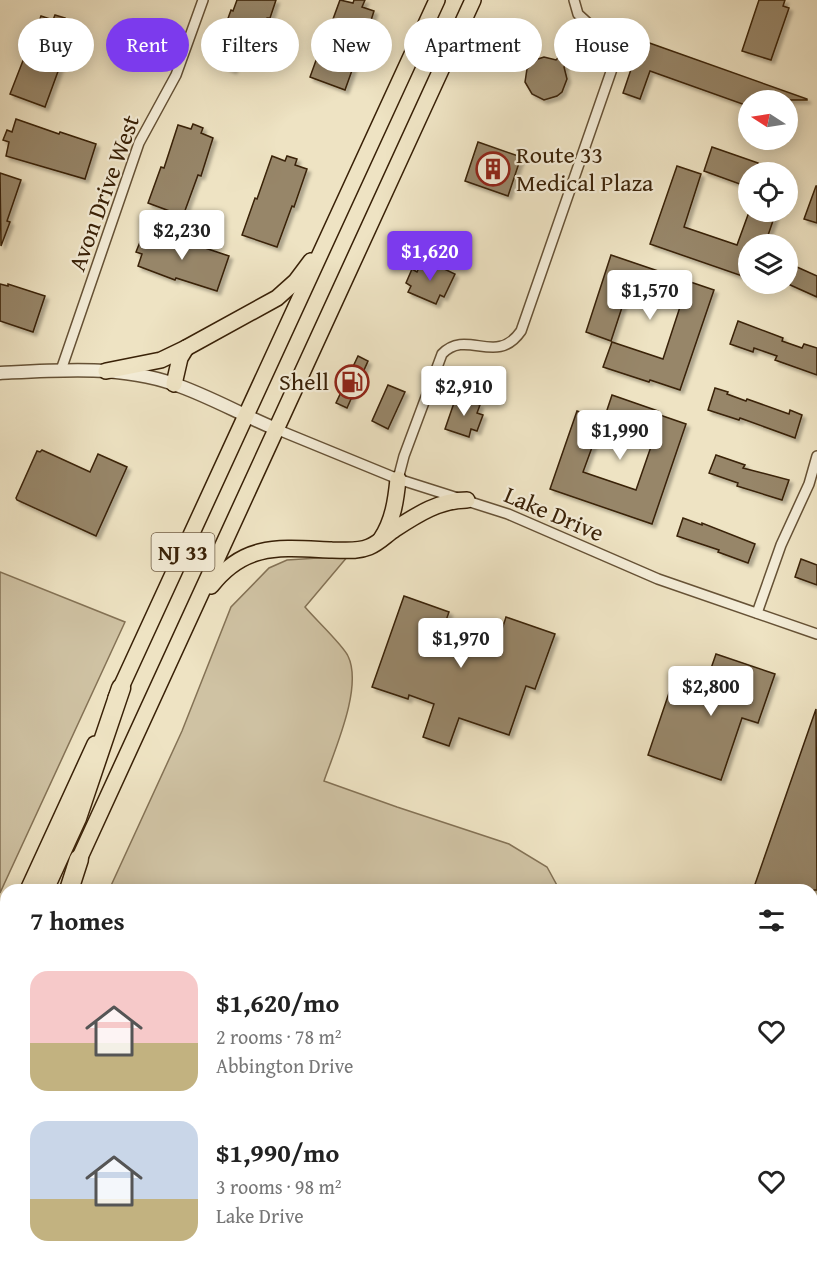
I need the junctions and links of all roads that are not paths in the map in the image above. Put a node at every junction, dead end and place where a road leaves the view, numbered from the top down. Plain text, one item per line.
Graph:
1 (203, 0) edge
2 (437, 0) edge
3 (473, 0) edge
4 (574, 0) edge
5 (346, 201) junction
6 (186, 348) junction
7 (61, 370) junction
8 (106, 371) junction
9 (0, 373) edge
10 (174, 384) junction
11 (245, 416) junction
12 (276, 429) junction
13 (817, 456) edge
14 (398, 480) junction
15 (467, 500) junction
16 (380, 541) junction
17 (196, 605) junction
18 (757, 613) junction
19 (817, 634) edge
20 (121, 688) junction
21 (79, 859) joint
22 (30, 884) edge
23 (47, 884) edge
24 (69, 884) edge

1 - 7 street, Avon Drive West
2 - 5 highway, NJ 33
3 - 12 highway, NJ 33
4 - 14 street
5 - 6 highway
5 - 11 highway, NJ 33
6 - 8 highway
6 - 10 highway
7 - 8 street
7 - 9 street
8 - 10 street
10 - 11 street
11 - 12 street
11 - 20 highway, NJ 33
12 - 14 street, Lake Drive
12 - 17 highway, NJ 33
13 - 18 street
14 - 15 street, Lake Drive
14 - 16 highway
15 - 16 highway
15 - 18 street, Lake Drive
16 - 17 highway
17 - 21 highway, NJ 33
18 - 19 street, Lake Drive
20 - 22 highway, NJ 33
20 - 23 highway
21 - 24 highway

